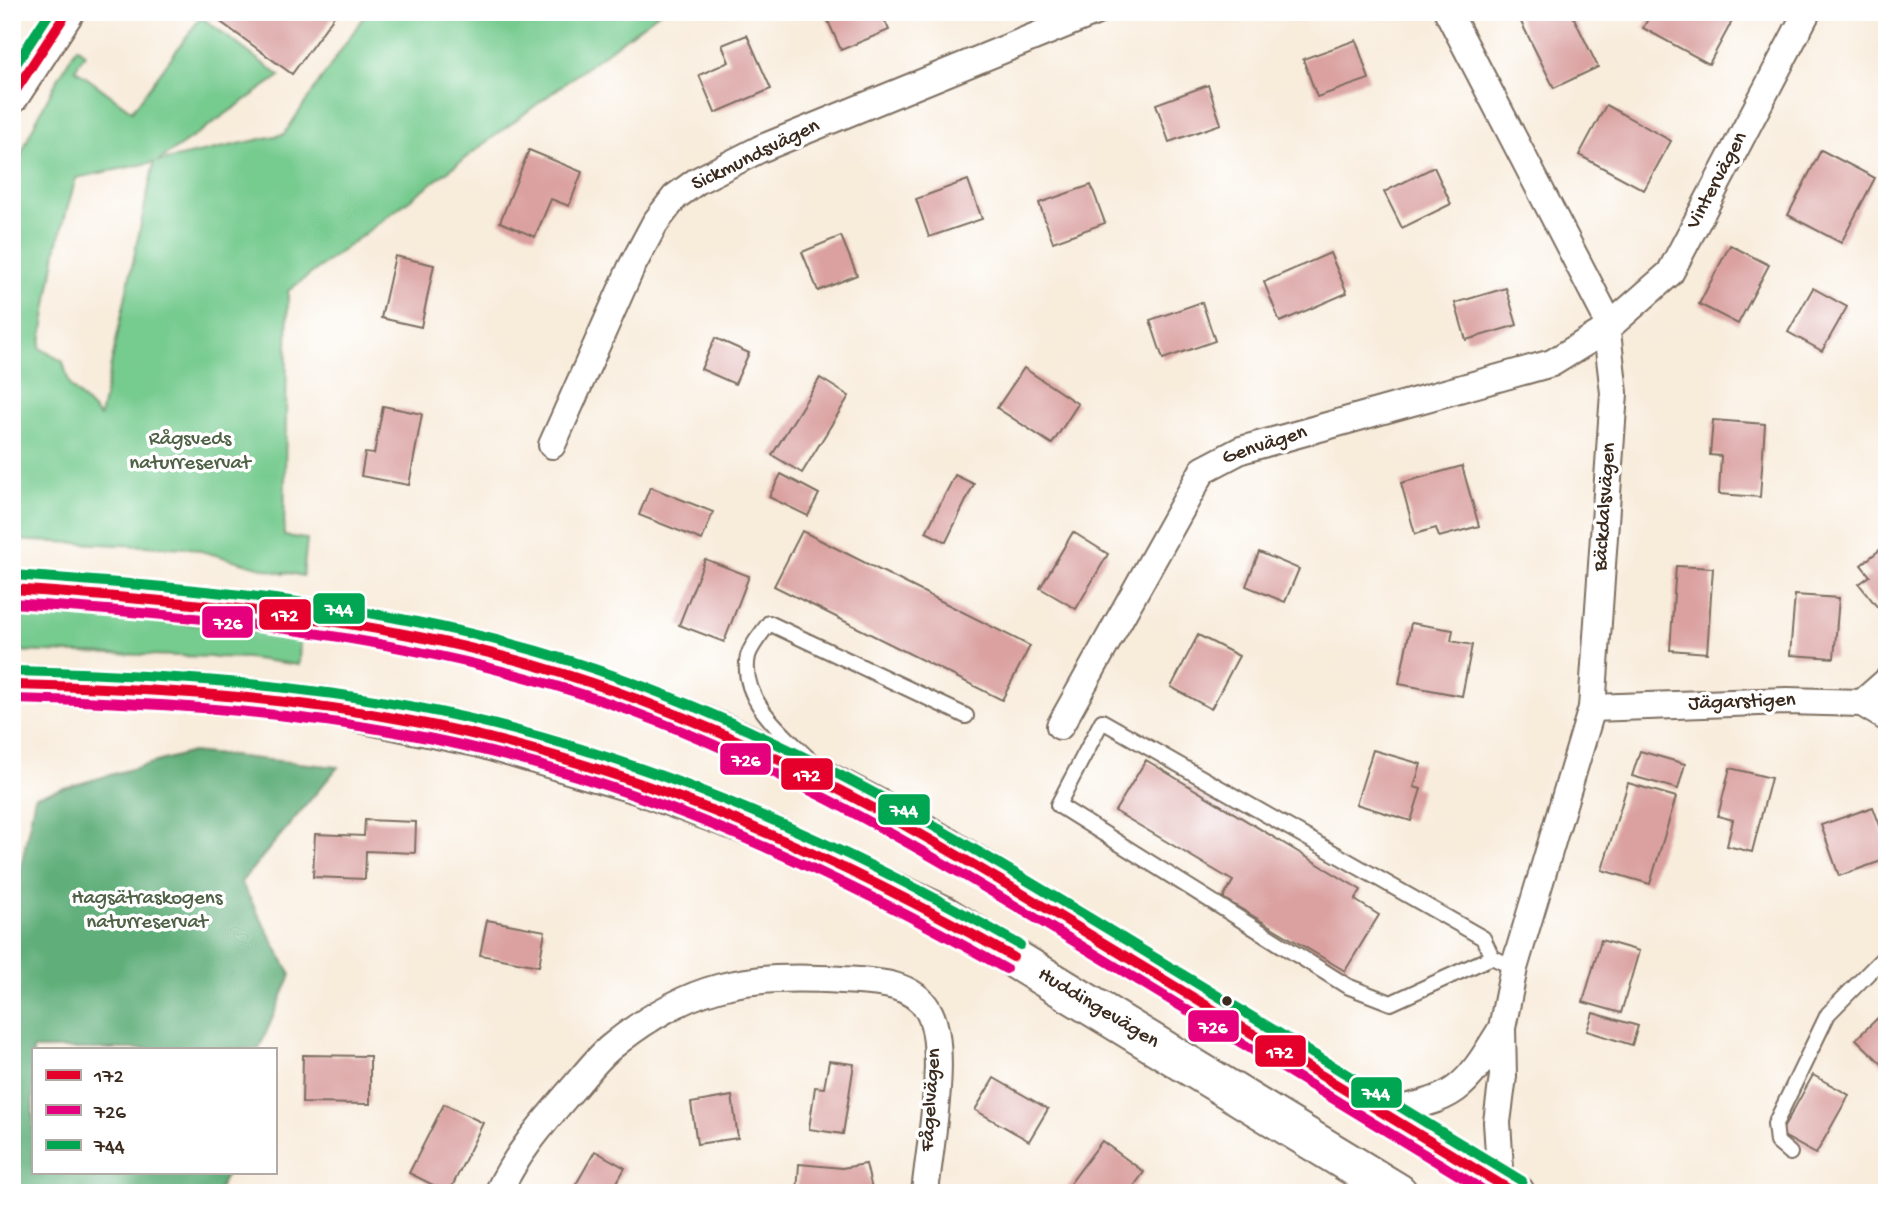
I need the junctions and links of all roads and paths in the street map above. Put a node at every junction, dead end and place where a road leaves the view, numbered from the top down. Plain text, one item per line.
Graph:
1 (67, 12) edge
2 (1095, 12) edge
3 (1448, 12) edge
4 (1807, 12) edge
5 (12, 96) edge
6 (1604, 331) junction
7 (552, 446) dead end
8 (12, 589) edge
9 (1887, 681) edge
10 (12, 685) edge
11 (1863, 703) junction
12 (1592, 708) junction
13 (966, 716) dead end
14 (1887, 718) edge
15 (1060, 726) dead end
16 (834, 784) junction
17 (1887, 954) edge
18 (1503, 962) junction
19 (1502, 1028) junction
20 (1382, 1112) junction
21 (1790, 1153) dead end
22 (1508, 1188) edge
23 (498, 1193) edge
24 (925, 1193) edge
25 (1398, 1193) edge

1 - 5 street
2 - 7 street, Sickmundsvägen
3 - 6 street, Bäckdalsvägen
4 - 6 street, Vintervägen
6 - 12 street, Bäckdalsvägen
6 - 15 street, Genvägen
8 - 16 main road
9 - 11 street
10 - 25 main road, Huddingevägen
11 - 12 street, Jägarstigen
11 - 14 street
12 - 18 street, Bäckdalsvägen
13 - 16 lane
16 - 20 main road
17 - 21 lane
18 - 18 lane
18 - 19 street, Bäckdalsvägen
19 - 20 street, Bäckdalsvägen
19 - 22 street, Bäckdalsvägen
20 - 22 main road
23 - 24 street, Fågelvägen

